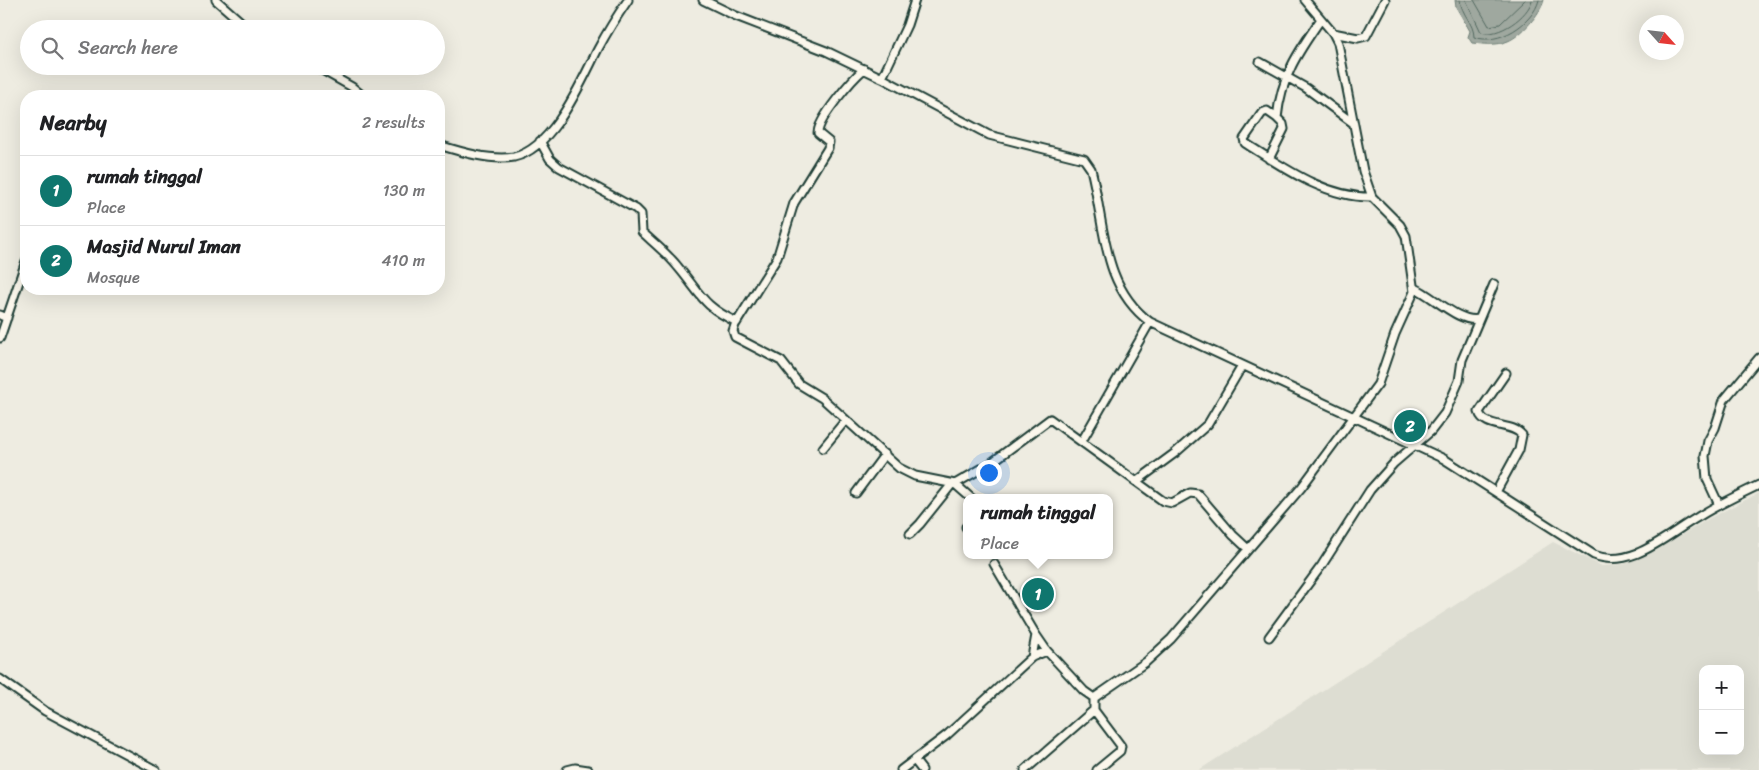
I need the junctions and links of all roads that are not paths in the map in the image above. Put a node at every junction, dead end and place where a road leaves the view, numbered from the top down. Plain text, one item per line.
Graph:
1 (216, 0) edge
2 (628, 0) edge
3 (703, 0) edge
4 (915, 0) edge
5 (1305, 0) edge
6 (1385, 0) edge
7 (1321, 19) junction
8 (239, 20) edge
9 (1333, 33) junction
10 (1260, 62) dead end
11 (864, 69) junction
12 (332, 75) edge
13 (1285, 76) junction
14 (882, 78) junction
15 (356, 90) edge
16 (1277, 118) junction
17 (1353, 122) junction
18 (540, 141) junction
19 (445, 147) edge
20 (1269, 159) junction
21 (1372, 197) junction
22 (20, 276) edge
23 (1494, 284) dead end
24 (1415, 288) junction
25 (3, 317) edge
26 (1478, 318) junction
27 (737, 322) junction
28 (1150, 322) junction
29 (0, 338) edge
30 (1759, 358) edge
31 (1242, 366) junction
32 (1506, 373) dead end
33 (1354, 417) junction
34 (845, 421) junction
35 (1082, 440) junction
36 (1416, 445) junction
37 (823, 448) dead end
38 (884, 454) junction
39 (1137, 481) junction
40 (954, 484) junction
41 (1759, 485) edge
42 (1496, 492) junction
43 (856, 493) dead end
44 (966, 494) edge
45 (1719, 505) junction
46 (910, 534) dead end
47 (1248, 549) junction
48 (994, 564) dead end
49 (1036, 634) junction
50 (1269, 638) dead end
51 (1047, 651) junction
52 (1032, 658) junction
53 (0, 679) edge
54 (1094, 698) junction
55 (1094, 710) junction
56 (915, 760) junction
57 (156, 770) edge
58 (567, 770) edge
59 (588, 770) edge
60 (901, 770) edge
61 (922, 770) edge
62 (1025, 770) edge
63 (1097, 770) edge

1 - 8 street
2 - 18 street
3 - 11 street
4 - 14 street
5 - 7 street
6 - 9 street
7 - 9 street
7 - 13 street
9 - 17 street
10 - 13 street
11 - 14 street
11 - 27 street
12 - 15 street
13 - 16 street
13 - 17 street
14 - 28 street
16 - 20 street
16 - 20 street
17 - 21 street
18 - 19 street
18 - 27 street
20 - 21 street
21 - 24 street
22 - 25 street
23 - 26 street
24 - 26 street
24 - 33 street
25 - 29 street
26 - 36 street
27 - 34 street
28 - 31 street
28 - 35 street
30 - 45 street
31 - 33 street
31 - 39 street
32 - 42 street
33 - 36 street
33 - 47 street
34 - 37 street
34 - 38 street
35 - 39 street
35 - 40 street
36 - 42 street
36 - 50 street
38 - 40 street
38 - 43 street
39 - 47 street
40 - 44 street
40 - 46 street
41 - 45 street
42 - 45 street
47 - 54 street
48 - 49 street
49 - 51 street
49 - 52 street
51 - 52 street
51 - 54 street
52 - 56 street
53 - 57 street
54 - 55 street
55 - 62 street
55 - 63 street
56 - 60 street
56 - 61 street
58 - 59 street

